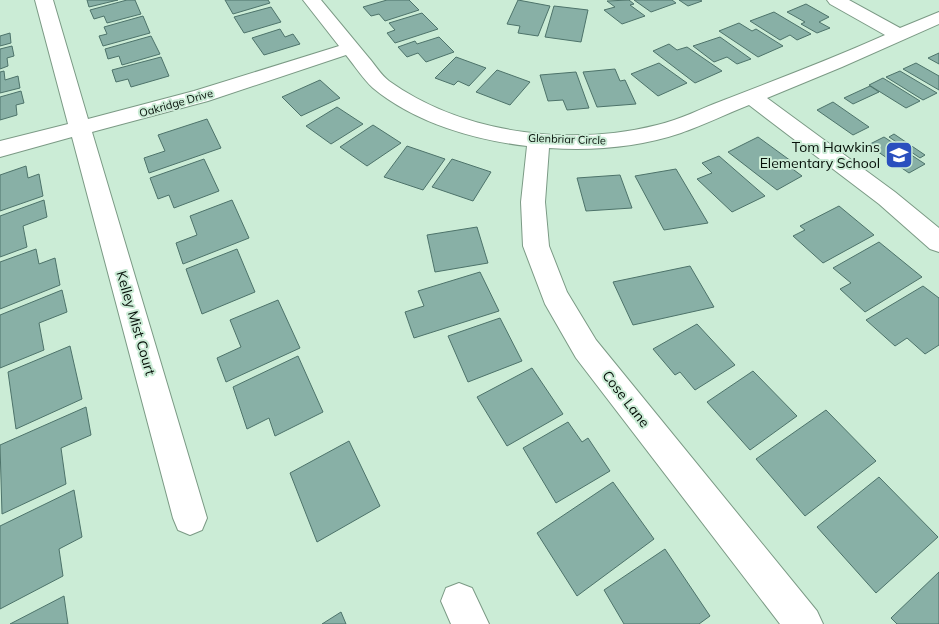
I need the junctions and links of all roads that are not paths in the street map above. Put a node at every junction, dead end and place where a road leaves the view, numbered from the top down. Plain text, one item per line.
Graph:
1 (44, 0) edge
2 (312, 0) edge
3 (836, 0) edge
4 (939, 17) edge
5 (899, 36) junction
6 (350, 48) junction
7 (752, 98) junction
8 (81, 129) junction
9 (539, 140) junction
10 (0, 149) edge
11 (939, 242) edge
12 (190, 518) dead end
13 (804, 624) edge

1 - 8 street, Kelley Mist Court
2 - 6 street, Glenbriar Circle
3 - 5 street
4 - 5 street, Glenbriar Circle
5 - 7 street, Glenbriar Circle
6 - 8 street, Oakridge Drive
6 - 9 street, Glenbriar Circle
7 - 9 street, Glenbriar Circle
7 - 11 street
8 - 10 street, Oakridge Drive
8 - 12 street, Kelley Mist Court
9 - 13 street, Cose Lane

